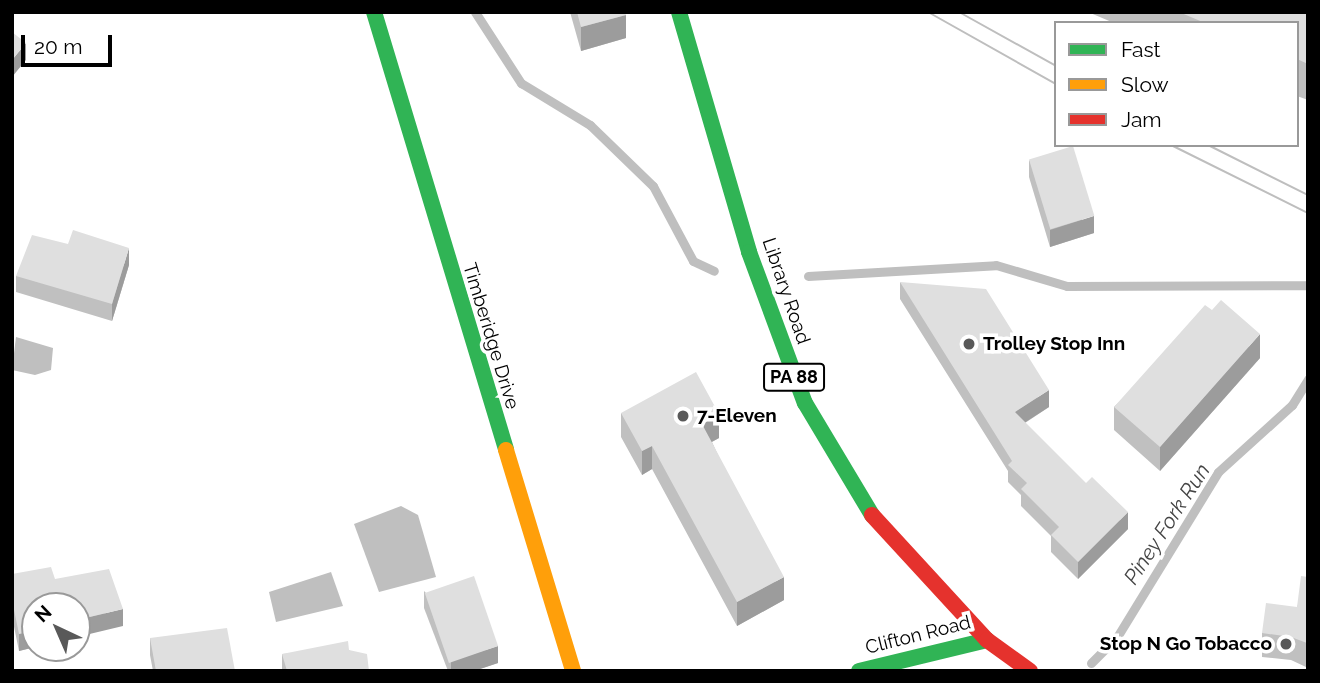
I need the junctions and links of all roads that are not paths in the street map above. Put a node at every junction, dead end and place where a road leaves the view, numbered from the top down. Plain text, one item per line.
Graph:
1 (374, 12) edge
2 (679, 12) edge
3 (987, 640) junction
4 (573, 671) edge
5 (859, 671) edge
6 (1030, 671) edge

1 - 4 main road, Timberidge Drive
2 - 3 main road, Library Road / PA 88
3 - 5 main road, Clifton Road
3 - 6 main road, Library Road / PA 88

